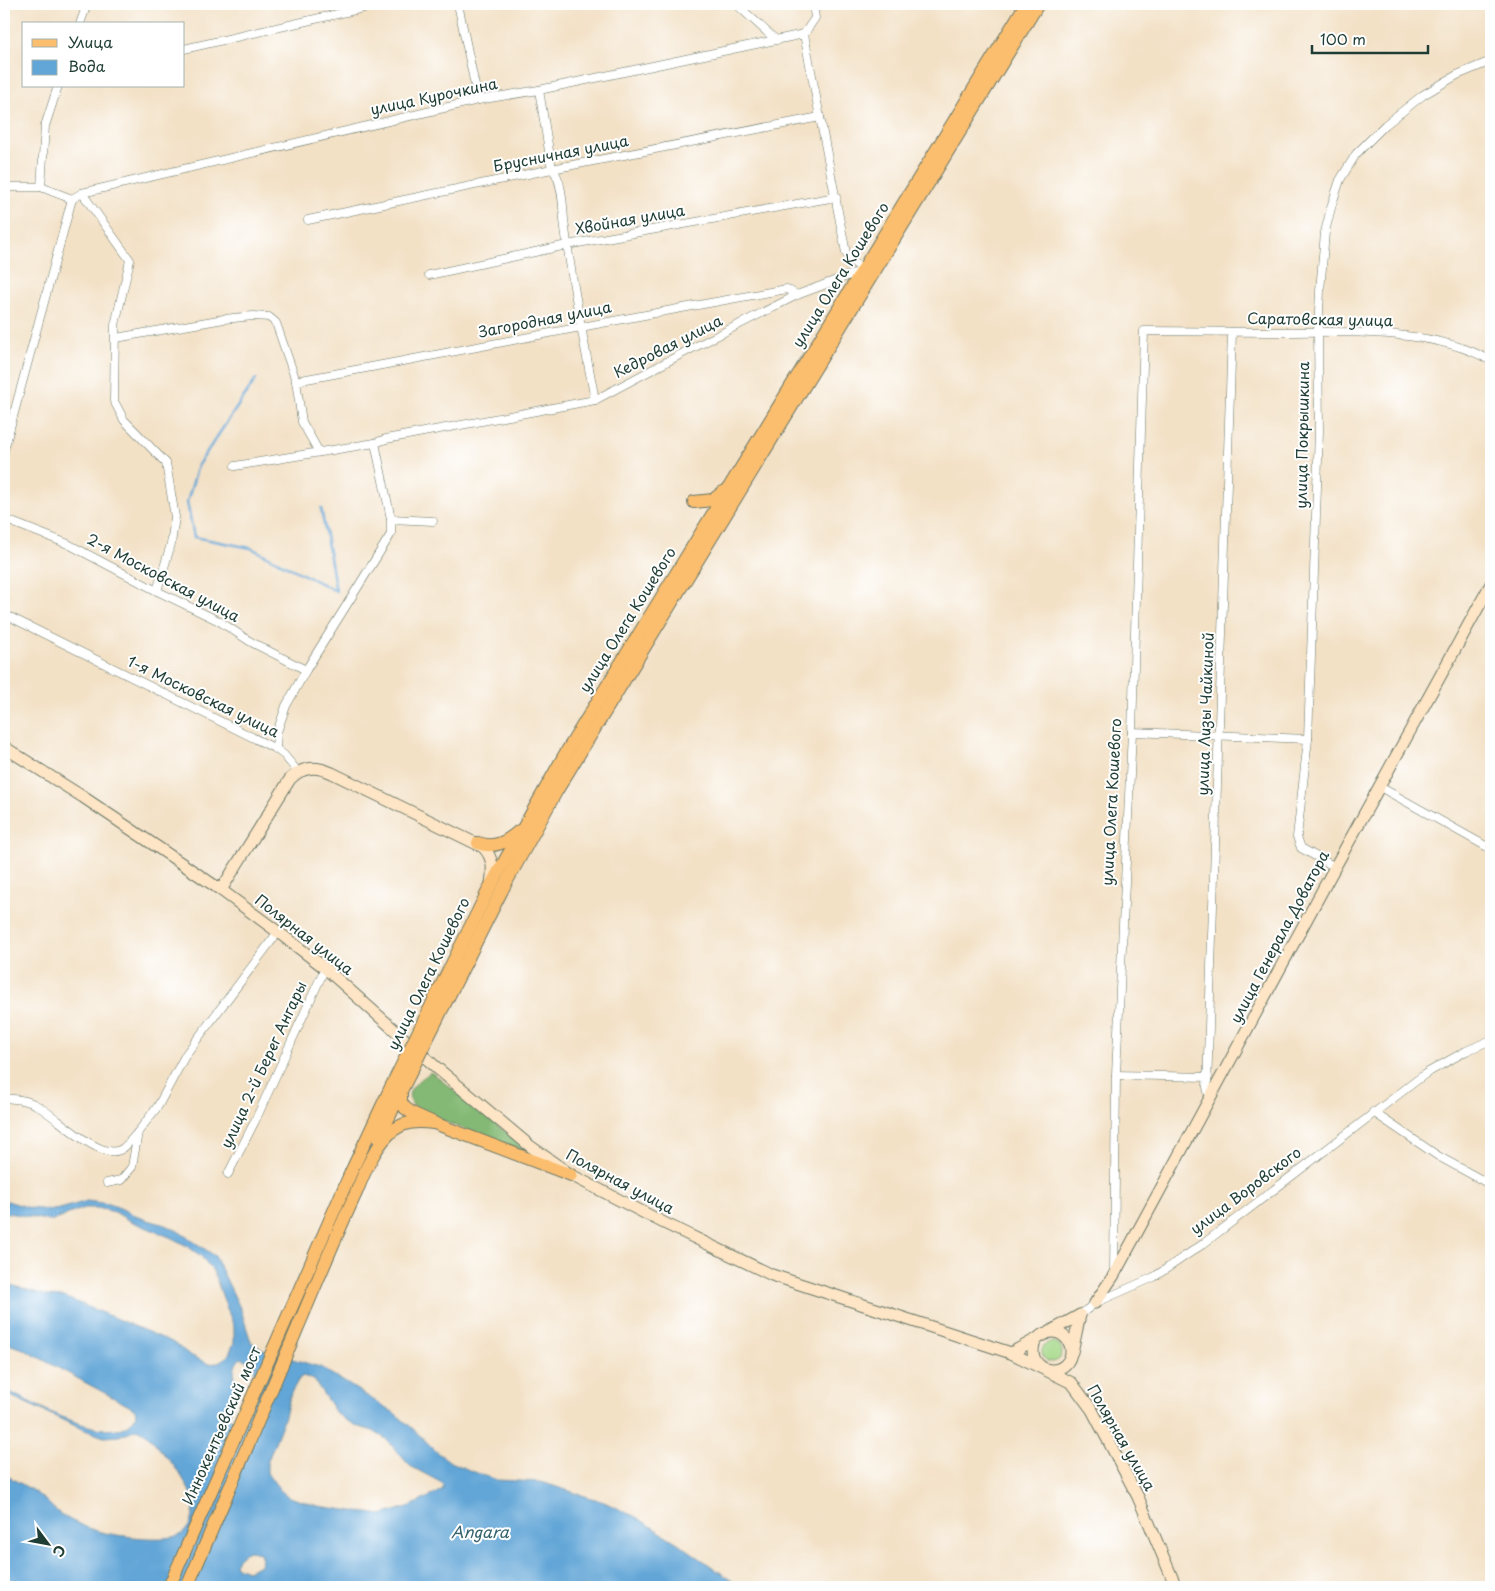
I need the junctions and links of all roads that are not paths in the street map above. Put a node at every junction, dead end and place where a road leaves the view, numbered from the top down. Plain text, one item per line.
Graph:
1 (87, 4) edge
2 (381, 4) edge
3 (458, 4) edge
4 (736, 4) edge
5 (813, 4) edge
6 (1026, 4) edge
7 (1038, 4) edge
8 (81, 22) edge
9 (804, 34) junction
10 (776, 40) junction
11 (185, 49) edge
12 (1491, 61) edge
13 (57, 88) edge
14 (539, 90) junction
15 (478, 100) junction
16 (820, 117) junction
17 (552, 169) junction
18 (4, 187) edge
19 (41, 187) junction
20 (82, 193) junction
21 (836, 197) junction
22 (72, 199) junction
23 (308, 220) dead end
24 (567, 245) junction
25 (863, 270) junction
26 (429, 275) dead end
27 (797, 295) junction
28 (581, 326) junction
29 (1144, 331) joint
30 (1232, 332) junction
31 (1318, 332) junction
32 (116, 338) junction
33 (1491, 361) edge
34 (296, 381) junction
35 (595, 400) junction
36 (376, 443) junction
37 (4, 450) edge
38 (319, 452) junction
39 (235, 466) dead end
40 (733, 480) junction
41 (694, 502) dead end
42 (4, 519) edge
43 (391, 519) junction
44 (433, 521) dead end
45 (1491, 584) edge
46 (157, 591) junction
47 (4, 614) edge
48 (306, 670) junction
49 (1132, 732) junction
50 (1220, 735) junction
51 (1308, 739) junction
52 (4, 747) edge
53 (276, 749) junction
54 (298, 772) junction
55 (1380, 786) junction
56 (523, 827) junction
57 (478, 843) junction
58 (1491, 848) edge
59 (1335, 867) junction
60 (496, 888) junction
61 (220, 890) junction
62 (278, 932) junction
63 (325, 968) junction
64 (1491, 1040) edge
65 (1116, 1075) junction
66 (1208, 1077) junction
67 (396, 1089) junction
68 (1212, 1096) junction
69 (4, 1098) edge
70 (1373, 1112) junction
71 (434, 1123) junction
72 (138, 1132) junction
73 (228, 1174) dead end
74 (571, 1175) junction
75 (363, 1176) junction
76 (108, 1183) dead end
77 (1491, 1185) edge
78 (1114, 1275) junction
79 (305, 1278) joint
80 (1095, 1303) junction
81 (1080, 1314) junction
82 (1045, 1334) junction
83 (1011, 1353) junction
84 (1071, 1354) junction
85 (1042, 1367) junction
86 (1072, 1383) junction
87 (169, 1587) edge
88 (187, 1587) edge
89 (1176, 1587) edge

1 - 8 street
2 - 11 street
3 - 15 street
4 - 10 street
5 - 9 street
6 - 25 main road, улица Олега Кошевого
7 - 60 main road, улица Олега Кошевого
9 - 10 street, улица Курочкина
9 - 16 street
10 - 14 street, улица Курочкина
12 - 31 street, улица Покрышкина
13 - 19 street
14 - 15 street, улица Курочкина
14 - 17 street
15 - 20 street, улица Курочкина
16 - 17 street, Брусничная улица
16 - 21 street
17 - 23 street, Брусничная улица
17 - 24 street
18 - 19 street
19 - 22 street
20 - 22 street, улица Курочкина
20 - 32 street
21 - 24 street, Хвойная улица
21 - 25 street
22 - 37 street
24 - 26 street, Хвойная улица
24 - 28 street
25 - 27 street, Кедровая улица
25 - 40 main road, улица Олега Кошевого
27 - 28 street, Загородная улица
27 - 35 street, Кедровая улица
28 - 34 street, Загородная улица
28 - 35 street
29 - 30 street, Саратовская улица
29 - 49 street, улица Олега Кошевого
30 - 31 street, Саратовская улица
30 - 50 street, улица Лизы Чайкиной
31 - 33 street, Саратовская улица
31 - 51 street, улица Покрышкина
32 - 34 street
32 - 46 street
34 - 38 street
35 - 36 street, Кедровая улица
36 - 38 street, Кедровая улица
36 - 43 street
38 - 39 street, Кедровая улица
40 - 41 main road
40 - 56 main road, улица Олега Кошевого
42 - 46 street, 2-я Московская улица
43 - 44 street
43 - 48 street
45 - 55 main road, улица Генерала Доватора
46 - 48 street, 2-я Московская улица
47 - 53 street, 1-я Московская улица
48 - 53 street
49 - 50 street
49 - 65 street, улица Олега Кошевого
50 - 51 street
50 - 66 street, улица Лизы Чайкиной
51 - 59 street, улица Покрышкина
52 - 61 main road, Полярная улица
53 - 54 street, 1-я Московская улица
54 - 57 main road
54 - 61 main road
55 - 58 street
55 - 59 main road, улица Генерала Доватора
56 - 57 main road
56 - 60 main road, улица Олега Кошевого
57 - 60 main road
59 - 68 main road, улица Генерала Доватора
60 - 67 main road, улица Олега Кошевого, bridge
61 - 62 main road, Полярная улица
62 - 63 main road, Полярная улица
62 - 72 street
63 - 73 street, улица 2-й Берег Ангары
63 - 74 main road, Полярная улица
64 - 70 street, улица Воровского
65 - 66 street
65 - 78 street, улица Олега Кошевого
66 - 68 street, улица Лизы Чайкиной
67 - 71 main road
67 - 75 main road, улица Олега Кошевого
67 - 79 main road, улица Олега Кошевого
68 - 78 main road, улица Генерала Доватора
69 - 72 street
70 - 77 street
70 - 80 street, улица Воровского
71 - 74 main road
71 - 75 main road
72 - 76 street
74 - 83 main road, Полярная улица
75 - 88 main road, Иннокентьевский мост
78 - 80 main road, улица Генерала Доватора
79 - 87 main road, Иннокентьевский мост
80 - 81 street, улица Воровского
81 - 82 main road, улица Воровского
81 - 84 main road
82 - 83 main road, улица Воровского
82 - 84 main road
82 - 85 main road
83 - 85 main road, Полярная улица
84 - 85 main road
84 - 86 main road
85 - 86 main road, Полярная улица
86 - 89 main road, Полярная улица

